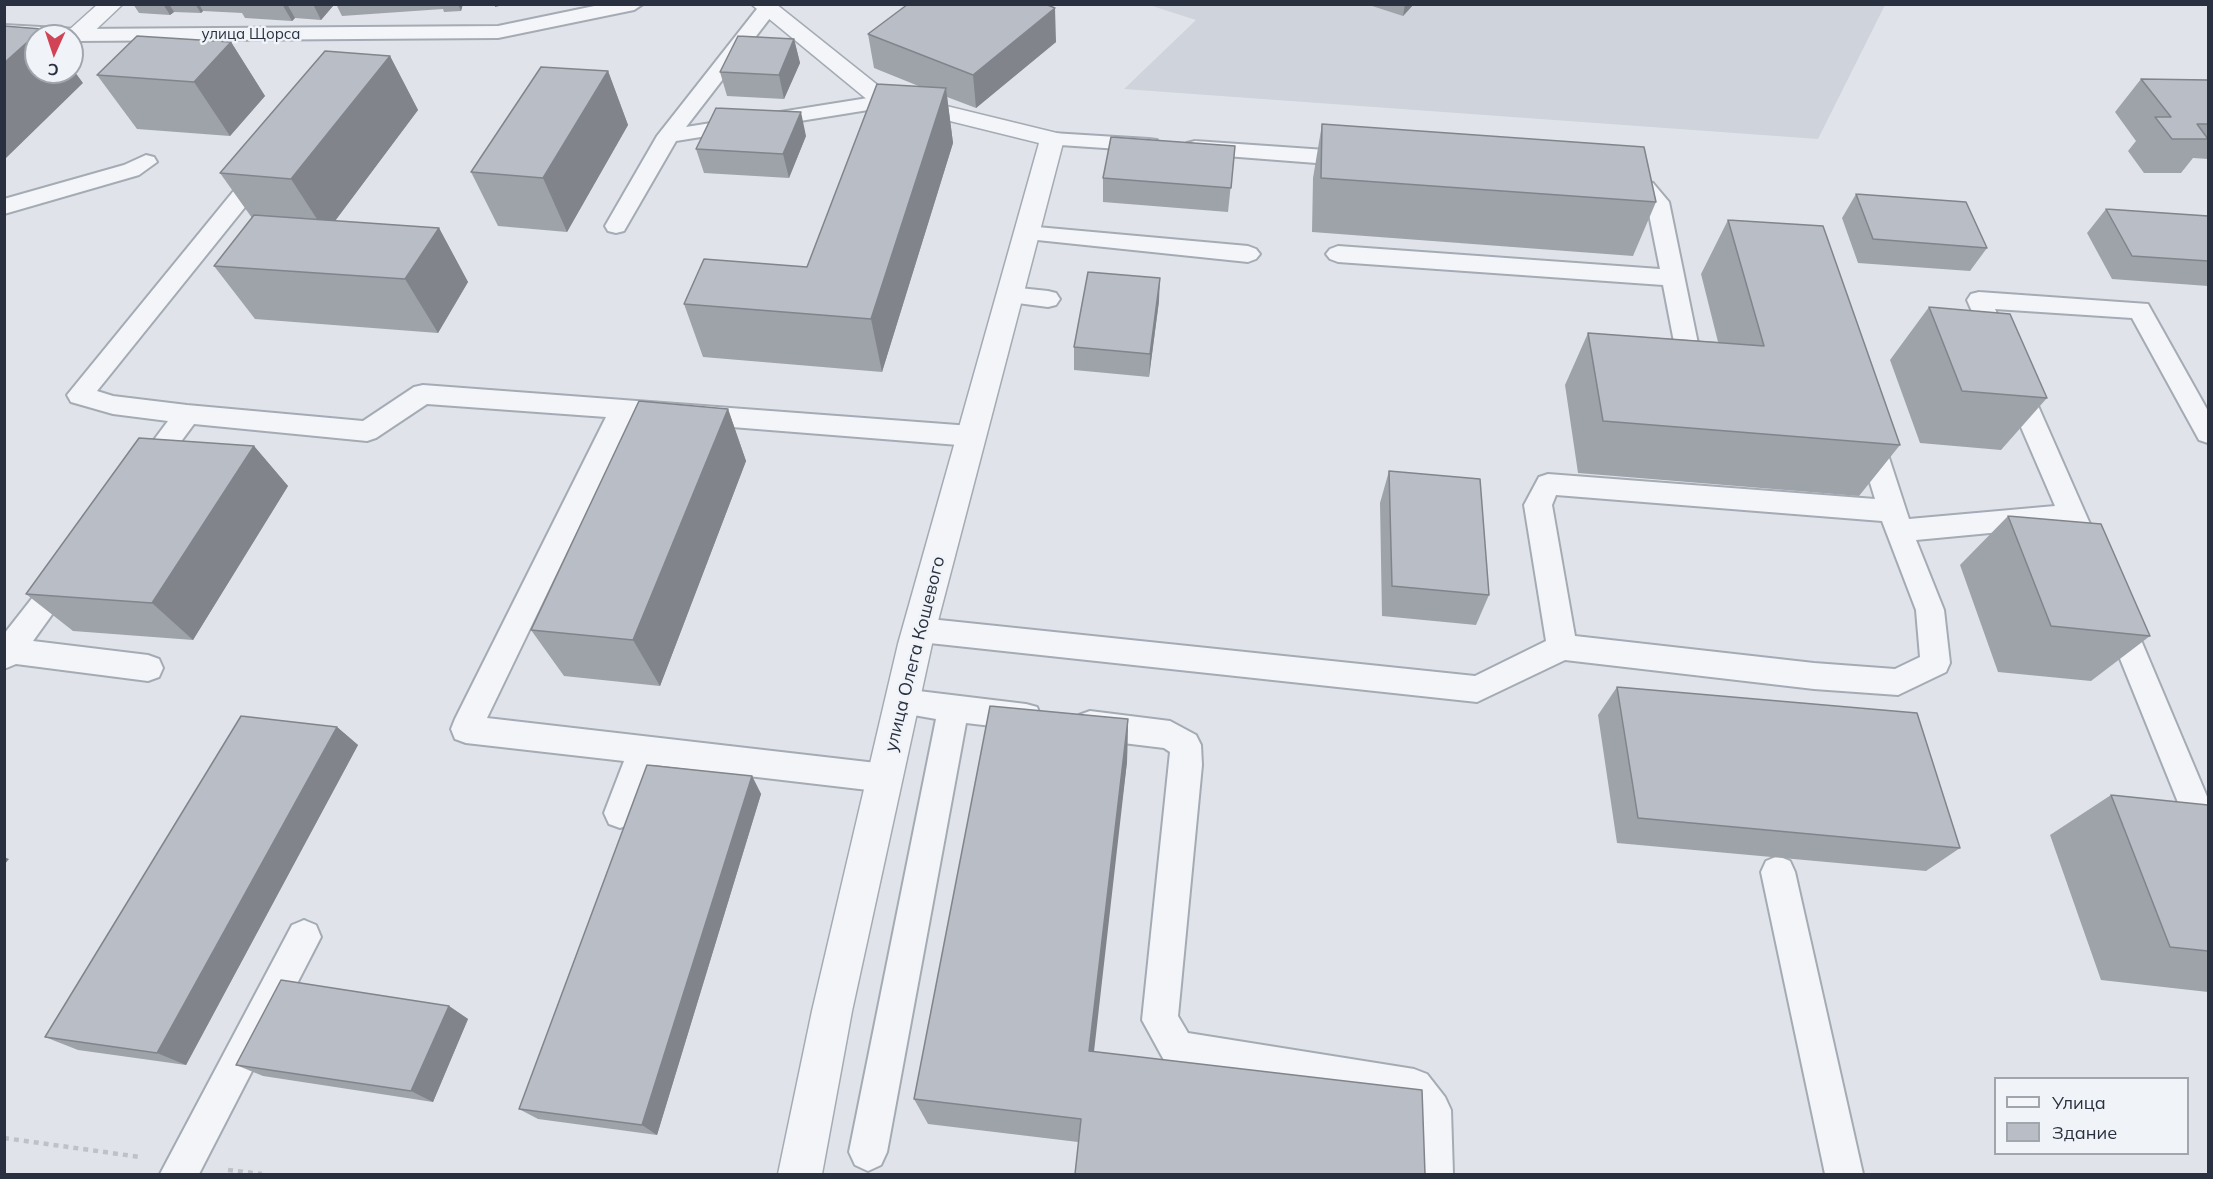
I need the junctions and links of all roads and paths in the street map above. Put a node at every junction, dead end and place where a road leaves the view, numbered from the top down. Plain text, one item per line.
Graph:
1 (112, 4) edge
2 (634, 4) edge
3 (765, 7) edge
4 (84, 29) edge
5 (6, 33) edge
6 (24, 34) edge
7 (84, 35) edge
8 (893, 100) junction
9 (668, 136) junction
10 (1052, 139) junction
11 (276, 153) edge
12 (1373, 161) edge
13 (146, 162) dead end
14 (1610, 177) edge
15 (4, 207) edge
16 (616, 226) dead end
17 (1026, 234) junction
18 (1248, 254) dead end
19 (1338, 254) dead end
20 (1673, 278) junction
21 (1010, 295) junction
22 (1048, 299) dead end
23 (1692, 373) edge
24 (623, 409) junction
25 (1861, 410) edge
26 (187, 414) junction
27 (2208, 433) edge
28 (971, 436) junction
29 (130, 490) edge
30 (2071, 515) junction
31 (1896, 521) junction
32 (81, 556) edge
33 (920, 630) junction
34 (1562, 647) junction
35 (7, 654) edge
36 (148, 668) dead end
37 (902, 702) junction
38 (954, 708) junction
39 (644, 750) junction
40 (885, 778) junction
41 (620, 813) dead end
42 (2208, 836) edge
43 (1778, 872) dead end
44 (304, 937) dead end
45 (4, 1138) edge
46 (868, 1152) dead end
47 (182, 1169) edge
48 (262, 1174) edge
49 (800, 1174) edge
50 (1434, 1174) edge
51 (1844, 1174) edge

1 - 4 street
2 - 7 lane, улица Щорса
3 - 8 street
3 - 9 lane
5 - 6 lane, улица Щорса
8 - 9 lane
8 - 10 street
9 - 16 lane
10 - 12 lane
10 - 17 street, улица Олега Кошевого
11 - 26 lane
13 - 15 lane
14 - 20 lane
17 - 18 lane
17 - 21 street, улица Олега Кошевого
19 - 20 lane
20 - 23 lane
21 - 22 lane
21 - 28 street, улица Олега Кошевого
24 - 26 lane
24 - 28 lane
24 - 39 lane
25 - 31 lane
26 - 29 lane
27 - 30 lane
28 - 33 street, улица Олега Кошевого
30 - 31 lane
30 - 42 lane
31 - 34 lane
31 - 34 lane
32 - 35 lane
33 - 34 lane
33 - 37 street, улица Олега Кошевого
35 - 36 lane
37 - 38 lane
37 - 40 street, улица Олега Кошевого
38 - 46 lane
38 - 50 lane
39 - 40 lane
39 - 41 lane
40 - 49 street, улица Олега Кошевого
43 - 51 lane
44 - 47 lane
45 - 47 path
47 - 48 path

